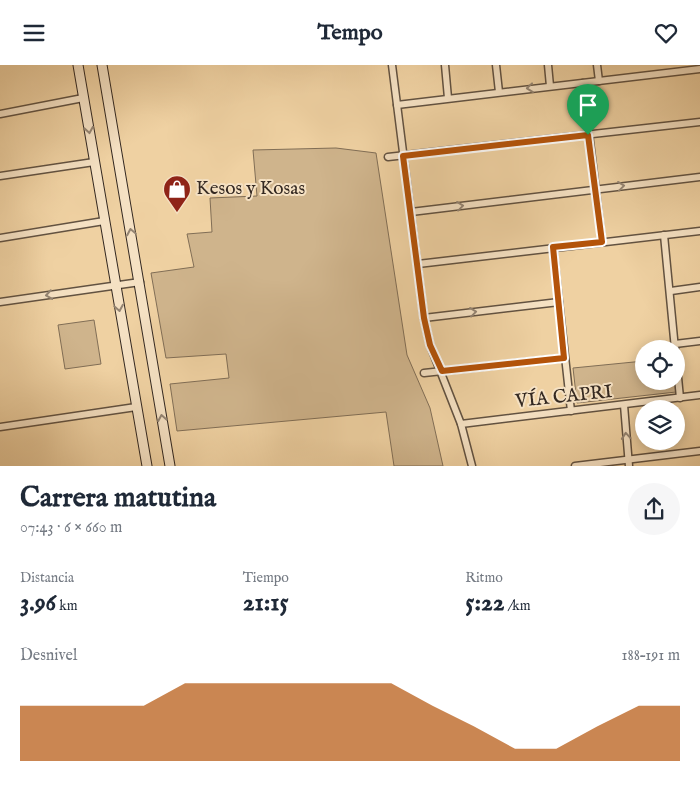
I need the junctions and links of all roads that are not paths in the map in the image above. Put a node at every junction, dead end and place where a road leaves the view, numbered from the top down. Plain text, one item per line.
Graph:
1 (78, 65) edge
2 (102, 65) edge
3 (392, 65) edge
4 (445, 65) edge
5 (496, 65) edge
6 (548, 65) edge
7 (598, 65) edge
8 (650, 65) edge
9 (700, 68) edge
10 (651, 74) junction
11 (599, 81) junction
12 (583, 83) junction
13 (550, 86) junction
14 (499, 92) junction
15 (83, 97) junction
16 (448, 98) junction
17 (397, 105) junction
18 (0, 114) edge
19 (700, 122) edge
20 (588, 135) junction
21 (403, 156) junction
22 (388, 157) dead end
23 (94, 162) junction
24 (0, 176) edge
25 (700, 177) edge
26 (595, 189) junction
27 (411, 212) junction
28 (104, 221) junction
29 (700, 231) edge
30 (664, 235) junction
31 (0, 238) edge
32 (602, 242) junction
33 (553, 247) junction
34 (418, 263) junction
35 (140, 282) junction
36 (115, 285) junction
37 (700, 287) edge
38 (671, 291) junction
39 (0, 302) edge
40 (559, 302) junction
41 (424, 318) junction
42 (675, 340) edge
43 (700, 341) edge
44 (685, 344) edge
45 (564, 358) junction
46 (442, 371) junction
47 (424, 373) dead end
48 (679, 390) edge
49 (700, 395) edge
50 (680, 398) junction
51 (624, 405) junction
52 (136, 407) junction
53 (571, 411) junction
54 (462, 424) junction
55 (0, 427) edge
56 (700, 451) edge
57 (629, 463) edge
58 (147, 466) edge
59 (170, 466) edge
60 (472, 466) edge
61 (575, 466) edge

1 - 15 main road
35 -> 2 main road
3 - 17 street
4 - 16 street
5 - 14 street
6 - 13 street
7 - 11 street
8 - 10 street
9 - 10 street
10 - 11 street
11 - 12 street
12 - 13 street
12 - 20 street
13 -> 14 street
14 - 16 street
15 - 18 street
15 -> 23 main road
16 - 17 street
17 - 21 street
19 - 20 street
20 - 21 street
20 - 26 street
21 - 22 street
21 - 27 street
23 - 24 street
23 - 28 main road
26 -> 25 street
27 -> 26 street
26 - 32 street
27 - 34 street
28 - 31 street
28 - 36 main road
29 - 30 street
30 - 32 street
30 - 38 street
32 - 33 street
33 - 34 street
33 - 40 street
34 - 41 street
35 - 36 street
59 -> 35 main road
36 -> 39 street
36 -> 52 main road
37 - 38 street
38 - 42 street
41 -> 40 street
40 - 45 street
41 - 46 street
43 - 44 street
45 - 46 street
45 - 53 street
46 - 47 street
46 - 54 street
48 - 50 street
49 - 50 street, VÍA CAPRI
50 - 51 street, VÍA CAPRI
51 - 53 street, VÍA CAPRI
57 -> 51 street
52 - 55 street
52 - 58 main road
53 - 54 street, VÍA CAPRI
54 - 60 street
56 - 57 street
57 - 61 street

